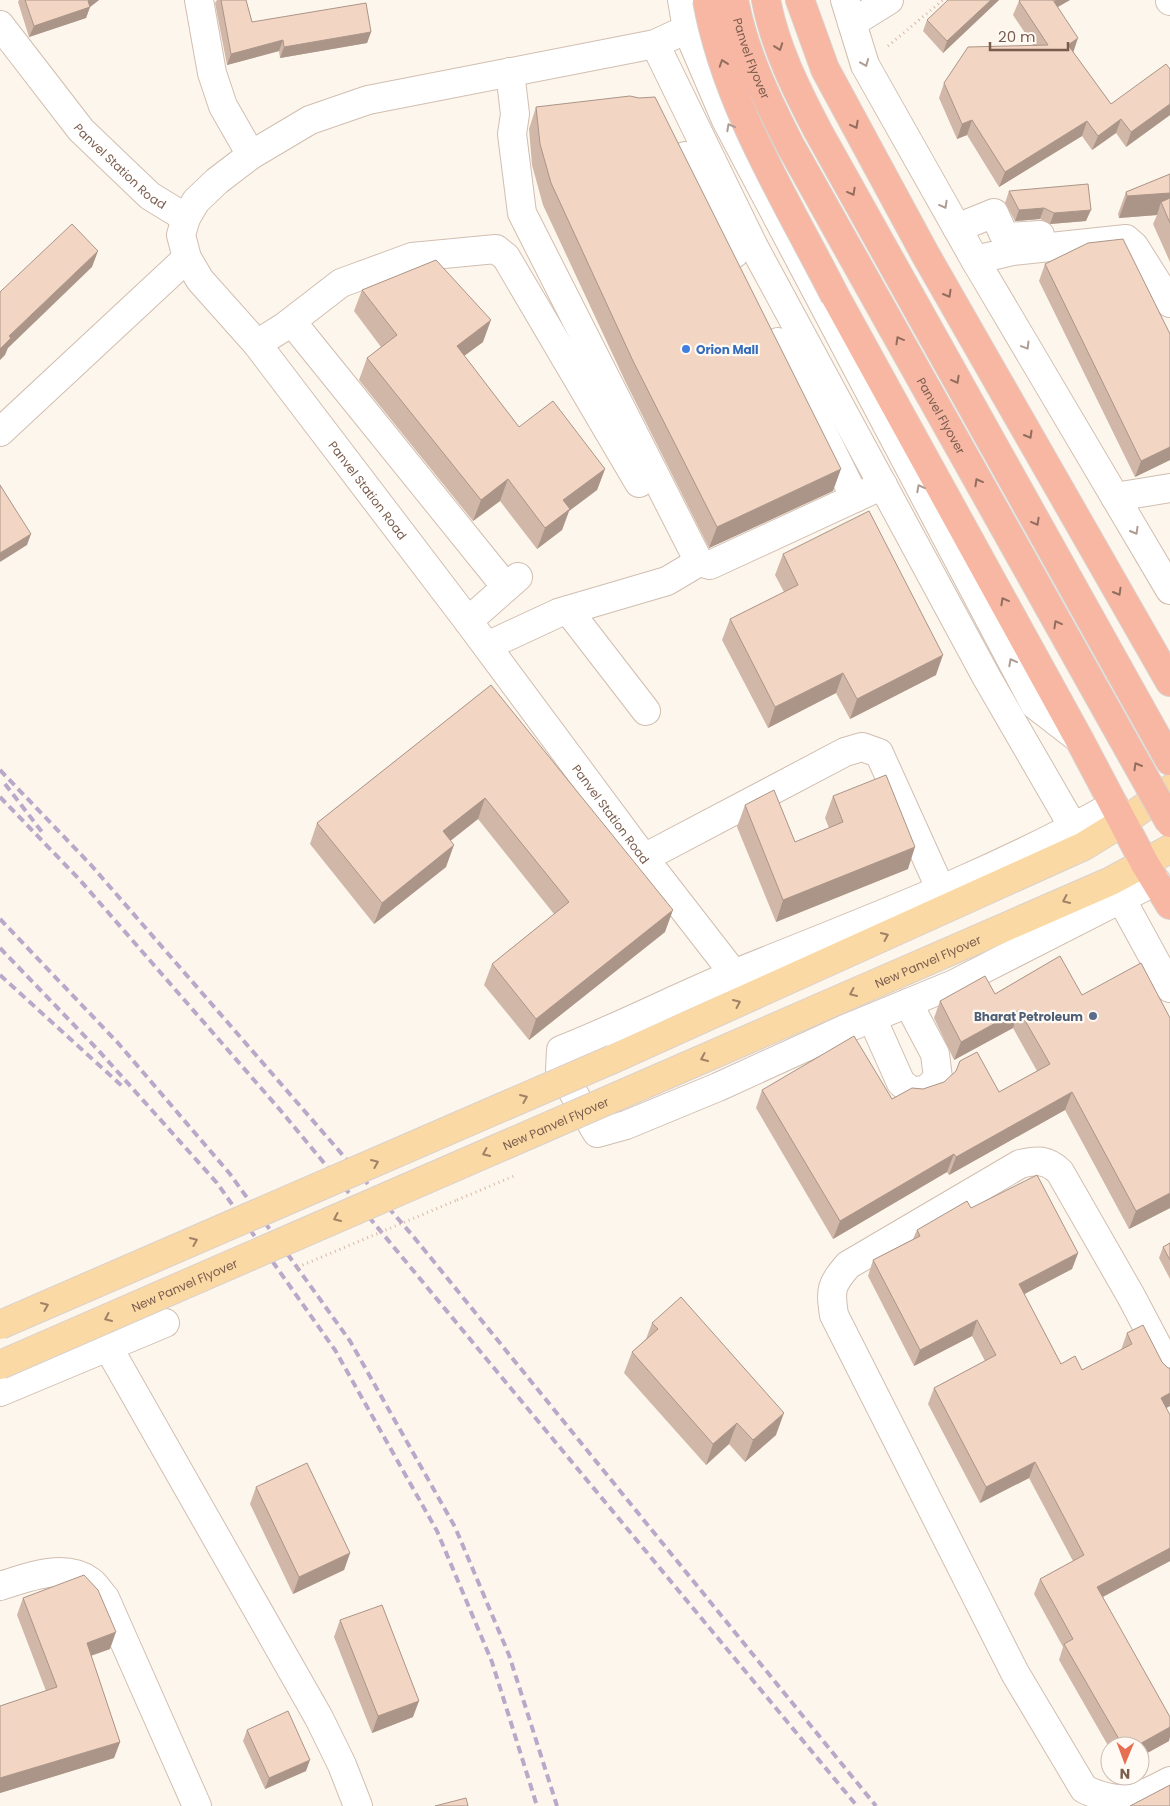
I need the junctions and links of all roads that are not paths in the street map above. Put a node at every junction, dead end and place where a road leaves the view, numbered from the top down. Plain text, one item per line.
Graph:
1 (199, 0) edge
2 (682, 0) edge
3 (706, 0) edge
4 (726, 0) edge
5 (734, 0) edge
6 (766, 0) edge
7 (800, 0) edge
8 (889, 0) edge
9 (849, 11) edge
10 (0, 25) edge
11 (687, 29) junction
12 (655, 44) junction
13 (510, 72) junction
14 (670, 100) junction
15 (251, 155) junction
16 (186, 218) junction
17 (957, 228) junction
18 (1085, 231) dead end
19 (734, 254) edge
20 (187, 258) junction
21 (975, 260) junction
22 (1170, 303) edge
23 (292, 322) junction
24 (778, 342) edge
25 (257, 344) junction
26 (0, 432) edge
27 (639, 483) dead end
28 (882, 485) junction
29 (1170, 488) edge
30 (1116, 497) junction
31 (855, 498) junction
32 (699, 562) junction
33 (1170, 590) edge
34 (568, 610) junction
35 (468, 620) junction
36 (487, 646) junction
37 (1170, 682) edge
38 (646, 711) dead end
39 (1079, 739) junction
40 (1170, 761) edge
41 (1170, 789) edge
42 (1119, 814) junction
43 (1170, 823) edge
44 (1079, 837) junction
45 (1170, 849) edge
46 (644, 858) junction
47 (1150, 873) junction
48 (941, 890) junction
49 (1116, 890) junction
50 (1170, 905) edge
51 (734, 974) junction
52 (1170, 988) edge
53 (908, 1003) junction
54 (872, 1018) junction
55 (165, 1323) dead end
56 (0, 1325) edge
57 (108, 1346) junction
58 (0, 1365) edge
59 (1170, 1370) edge
60 (0, 1392) edge
61 (0, 1586) edge
62 (1170, 1781) edge
63 (192, 1805) edge
64 (358, 1806) edge

1 - 15 street
2 - 11 street
39 -> 3 highway, bridge
4 - 11 street
43 -> 5 highway, Panvel Flyover, bridge
6 -> 40 highway
7 -> 37 highway
8 - 9 street
9 -> 17 street
10 - 16 street, Panvel Station Road
11 - 12 street
39 -> 11 street
12 - 13 street
12 - 14 street
13 - 15 street
13 - 32 street
14 - 19 street
14 - 28 street
15 - 16 street
16 - 20 street, Panvel Station Road
17 - 18 street
17 - 21 street
20 - 25 street, Panvel Station Road
20 - 26 street
21 - 22 street
21 -> 30 street
23 - 25 street
23 - 27 street
23 - 35 street
24 - 31 street
25 - 35 street, Panvel Station Road
28 - 31 street
28 - 44 street
29 - 30 street
30 -> 33 street
31 - 32 street
32 - 34 street
34 - 36 street
34 - 38 street
35 - 36 street, Panvel Station Road
36 - 46 street, Panvel Station Road
39 - 42 highway
41 - 42 main road
42 - 44 main road
42 - 47 highway
44 - 48 street
56 -> 44 main road, bridge
45 - 47 main road
46 - 48 street
46 - 51 street, Panvel Station Road
47 - 49 street
47 - 50 highway
48 - 51 street
49 - 52 street
49 - 53 street
49 -> 58 main road, New Panvel Flyover, bridge
51 - 54 street
53 - 54 street
53 - 54 street
55 - 57 street
57 - 60 street
57 - 64 street
59 - 62 street
61 - 63 street

